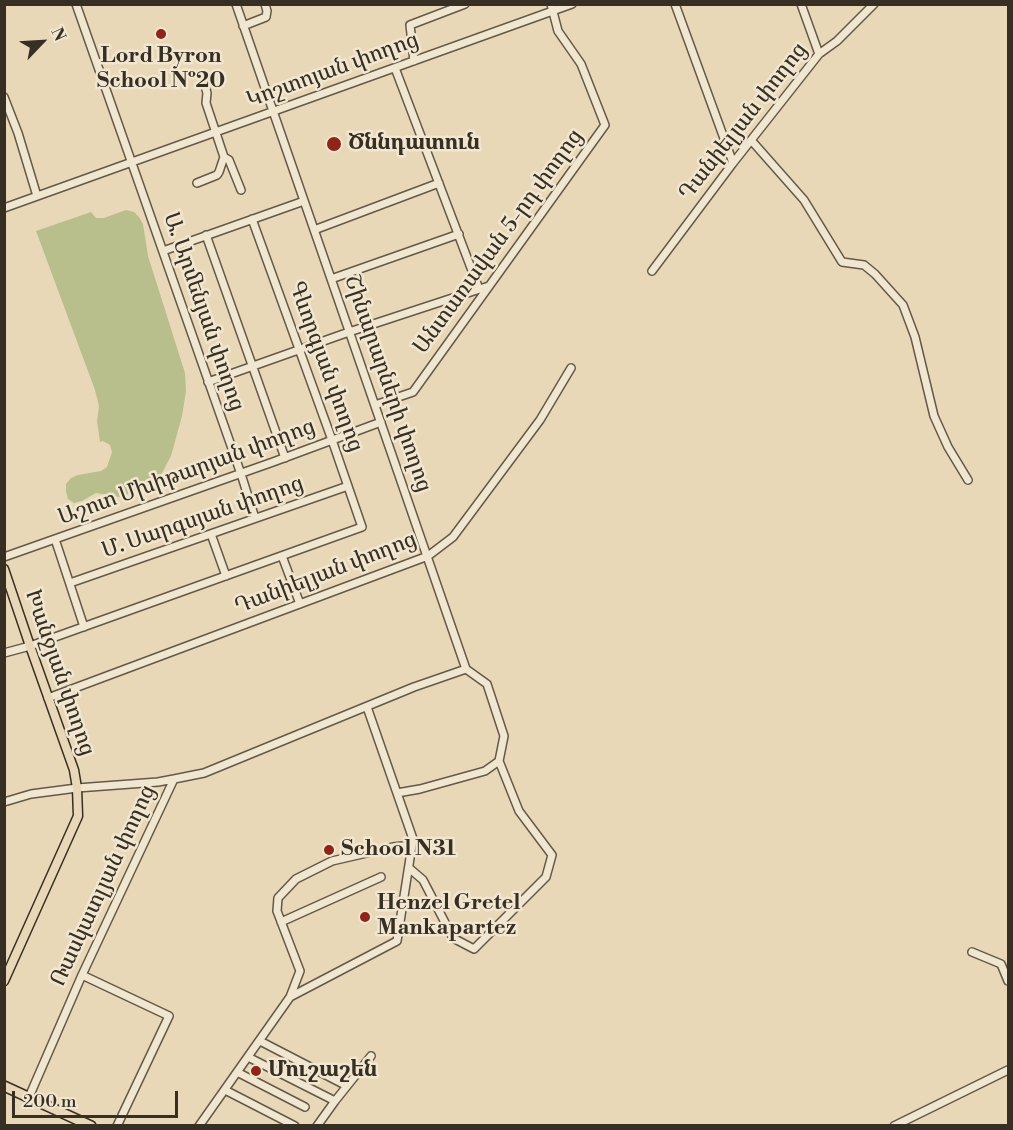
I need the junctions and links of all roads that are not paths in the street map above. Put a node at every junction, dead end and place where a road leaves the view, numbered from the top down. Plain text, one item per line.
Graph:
1 (76, 4) edge
2 (236, 4) edge
3 (265, 4) edge
4 (465, 4) edge
5 (572, 4) edge
6 (675, 4) edge
7 (801, 4) edge
8 (874, 4) edge
9 (552, 8) edge
10 (243, 26) junction
11 (819, 54) junction
12 (414, 61) junction
13 (395, 68) junction
14 (203, 80) dead end
15 (4, 97) edge
16 (272, 112) junction
17 (216, 133) junction
18 (751, 140) junction
19 (225, 157) junction
20 (131, 163) junction
21 (732, 163) junction
22 (197, 183) dead end
23 (439, 183) junction
24 (242, 190) dead end
25 (37, 196) junction
26 (304, 201) junction
27 (4, 208) edge
28 (252, 219) junction
29 (314, 230) junction
30 (459, 234) junction
31 (206, 236) junction
32 (163, 251) junction
33 (652, 271) dead end
34 (331, 279) junction
35 (490, 285) junction
36 (479, 289) junction
37 (349, 332) junction
38 (300, 351) junction
39 (253, 367) junction
40 (572, 368) dead end
41 (208, 382) junction
42 (375, 405) junction
43 (381, 423) junction
44 (332, 440) junction
45 (285, 458) junction
46 (241, 474) junction
47 (968, 480) dead end
48 (348, 486) junction
49 (255, 518) junction
50 (211, 534) junction
51 (55, 539) junction
52 (282, 556) junction
53 (428, 556) junction
54 (4, 557) edge
55 (4, 569) edge
56 (226, 576) junction
57 (70, 583) junction
58 (300, 604) junction
59 (84, 627) junction
60 (30, 646) junction
61 (4, 653) edge
62 (466, 669) junction
63 (48, 698) junction
64 (367, 706) junction
65 (499, 761) junction
66 (174, 779) junction
67 (77, 788) junction
68 (397, 793) junction
69 (4, 802) edge
70 (412, 845) junction
71 (409, 868) junction
72 (381, 878) dead end
73 (281, 922) junction
74 (972, 952) dead end
75 (82, 975) junction
76 (4, 981) edge
77 (1008, 981) edge
78 (290, 997) junction
79 (260, 1041) junction
80 (371, 1056) dead end
81 (248, 1057) junction
82 (1008, 1070) edge
83 (237, 1072) junction
84 (4, 1086) edge
85 (347, 1086) junction
86 (225, 1090) junction
87 (29, 1097) junction
88 (335, 1101) junction
89 (305, 1107) dead end
90 (91, 1125) edge
91 (117, 1125) edge
92 (199, 1125) edge
93 (295, 1125) edge
94 (317, 1125) edge
95 (894, 1125) edge

1 - 20 street, Ա. Արմենյան փողոց
2 - 10 street, Շինարարների փողոց
3 - 10 street
4 - 12 street
5 - 9 street, Կոշտոյան փողոց
6 - 21 street
7 - 11 street
8 - 11 street, Դանիելյան փողոց
9 - 12 street, Կոշտոյան փողոց
9 - 35 street, Անտառավան 5-րդ փողոց
10 - 16 street, Շինարարների փողոց
11 - 18 street, Դանիելյան փողոց
12 - 13 street, Կոշտոյան փողոց
13 - 16 street, Կոշտոյան փողոց
13 - 23 street
14 - 17 street
15 - 25 street
16 - 17 street, Կոշտոյան փողոց
16 - 26 street, Շինարարների փողոց
17 - 19 street
17 - 20 street, Կոշտոյան փողոց
18 - 21 street, Դանիելյան փողոց
18 - 47 street
19 - 22 street
19 - 24 street
20 - 25 street, Կոշտոյան փողոց
20 - 32 street, Ա. Արմենյան փողոց
21 - 33 street, Դանիելյան փողոց
23 - 29 street
23 - 30 street
25 - 27 street, Կոշտոյան փողոց
26 - 28 street
26 - 29 street, Շինարարների փողոց
28 - 31 street
28 - 38 street, Գևորգյան փողոց
29 - 34 street, Շինարարների փողոց
30 - 34 street
30 - 36 street
31 - 32 street
31 - 39 street
32 - 41 street, Ա. Արմենյան փողոց
34 - 37 street, Շինարարների փողոց
35 - 36 street
35 - 42 street, Անտառավան 5-րդ փողոց
36 - 37 street
37 - 38 street
37 - 42 street, Շինարարների փողոց
38 - 39 street
38 - 44 street, Գևորգյան փողոց
39 - 41 street
39 - 45 street
40 - 53 street, Դանիելյան փողոց
41 - 46 street, Ա. Արմենյան փողոց
42 - 43 street, Շինարարների փողոց
43 - 44 street, Աշոտ Մխիթարյան փողոց
43 - 53 street, Շինարարների փողոց
44 - 45 street, Աշոտ Մխիթարյան փողոց
44 - 48 street, Գևորգյան փողոց
45 - 46 street, Աշոտ Մխիթարյան փողոց
46 - 49 street, Ա. Արմենյան փողոց
46 - 51 street, Աշոտ Մխիթարյան փողոց
48 - 49 street, Մ. Սարգսյան փողոց
48 - 52 street, Գևորգյան փողոց
49 - 50 street, Մ. Սարգսյան փողոց
50 - 56 street
50 - 57 street, Մ. Սարգսյան փողոց
51 - 54 street, Աշոտ Մխիթարյան փողոց
51 - 57 street
52 - 56 street
52 - 58 street
53 - 58 street, Դանիելյան փողոց
53 - 62 street, Շինարարների փողոց
55 - 60 main road, Խանջյան փողոց
56 - 59 street
57 - 59 street
58 - 63 street, Դանիելյան փողոց
59 - 60 street
60 - 61 street
60 - 63 main road, Խանջյան փողոց
62 - 64 street, Ռասկատլյան փողոց
62 - 65 street
63 - 67 main road, Խանջյան փողոց
64 - 66 street, Ռասկատլյան փողոց
64 - 68 street
65 - 68 street
65 - 71 street
66 - 67 street
66 - 75 street, Ռասկատլյան փողոց
67 - 69 street
67 - 76 main road, Խանջյան փողոց
68 - 70 street
70 - 71 street
70 - 73 street
71 - 78 street
72 - 73 street
73 - 78 street
74 - 77 street
75 - 87 street, Ռասկատլյան փողոց
75 - 91 street
78 - 79 street
79 - 81 street
79 - 85 street
80 - 85 street
81 - 83 street
81 - 88 street
82 - 95 street
83 - 86 street
83 - 89 street
84 - 87 highway
85 - 88 street
86 - 92 street
86 - 93 street
87 - 90 highway
88 - 94 street

